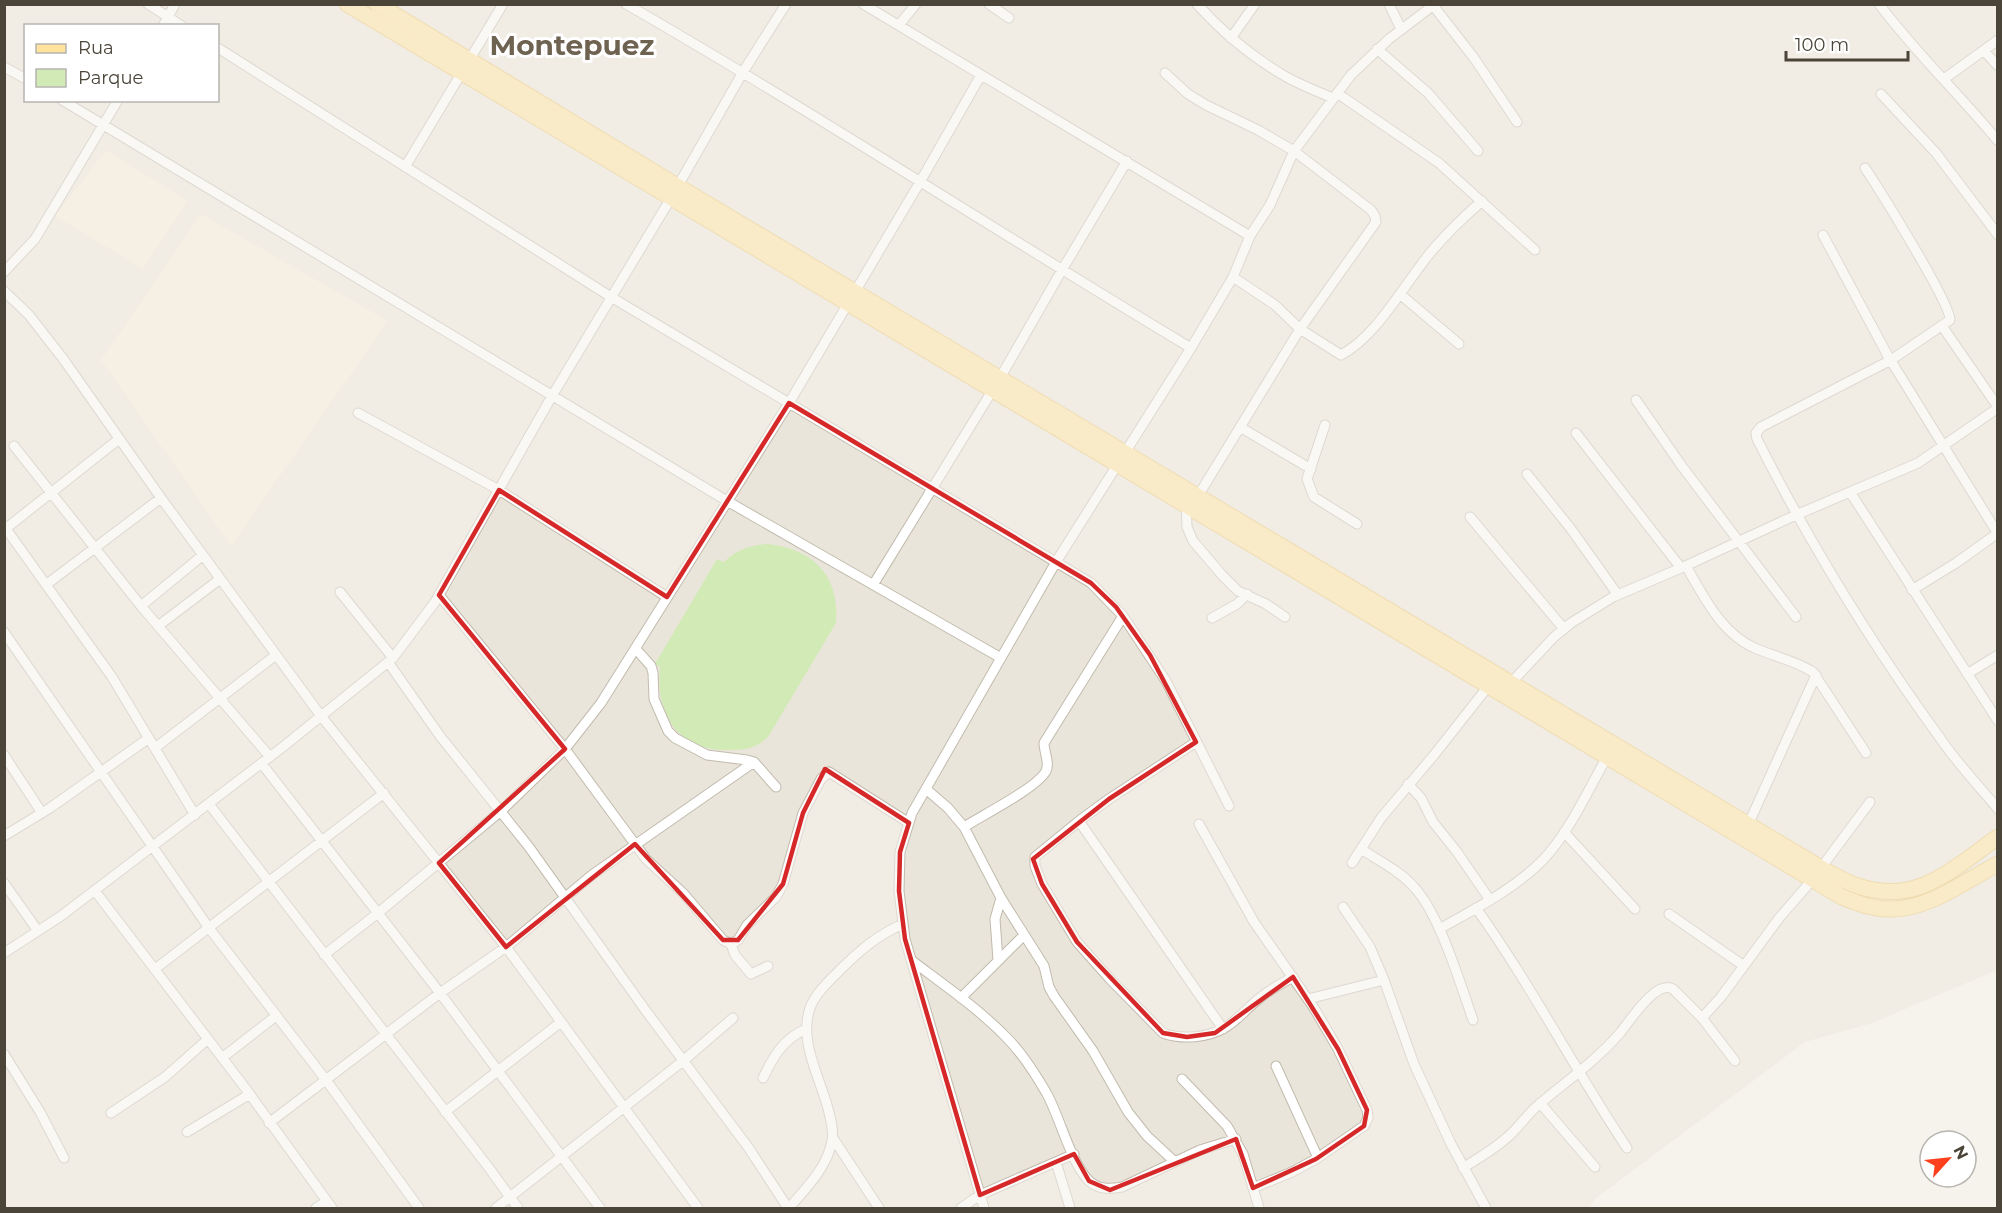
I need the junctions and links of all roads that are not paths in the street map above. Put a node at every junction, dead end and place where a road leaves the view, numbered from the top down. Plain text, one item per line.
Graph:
1 (148, 4) edge
2 (175, 4) edge
3 (347, 4) edge
4 (503, 4) edge
5 (626, 4) edge
6 (786, 4) edge
7 (863, 4) edge
8 (916, 4) edge
9 (990, 4) edge
10 (1197, 4) edge
11 (1255, 4) edge
12 (1389, 4) edge
13 (1879, 4) edge
14 (1434, 5) edge
15 (372, 8) edge
16 (168, 17) junction
17 (1009, 18) dead end
18 (164, 24) edge
19 (179, 24) edge
20 (899, 25) junction
21 (1401, 29) junction
22 (1231, 38) junction
23 (1998, 40) edge
24 (219, 49) edge
25 (1377, 49) junction
26 (1984, 51) junction
27 (465, 66) junction
28 (1998, 66) edge
29 (4, 67) edge
30 (743, 72) junction
31 (1165, 73) dead end
32 (981, 75) junction
33 (24, 78) edge
34 (1944, 79) junction
35 (1881, 94) dead end
36 (1335, 96) junction
37 (66, 102) edge
38 (117, 102) edge
39 (1517, 122) dead end
40 (104, 124) junction
41 (1998, 141) edge
42 (1294, 151) junction
43 (1478, 151) dead end
44 (1127, 161) junction
45 (405, 167) junction
46 (1865, 168) dead end
47 (920, 182) junction
48 (674, 192) junction
49 (1482, 201) junction
50 (1823, 235) dead end
51 (1998, 235) edge
52 (1250, 236) junction
53 (1535, 250) dead end
54 (1062, 270) junction
55 (4, 272) edge
56 (1233, 277) junction
57 (4, 291) edge
58 (1400, 294) junction
59 (611, 297) junction
60 (851, 297) junction
61 (1942, 326) junction
62 (1300, 329) junction
63 (1460, 344) dead end
64 (1191, 348) junction
65 (1891, 360) junction
66 (996, 384) junction
67 (552, 396) junction
68 (1636, 400) dead end
69 (789, 403) junction
70 (1998, 407) edge
71 (358, 413) dead end
72 (1325, 425) dead end
73 (1240, 427) junction
74 (1576, 433) dead end
75 (119, 439) junction
76 (14, 446) dead end
77 (1945, 446) junction
78 (1121, 458) junction
79 (1311, 469) junction
80 (1527, 474) dead end
81 (933, 489) junction
82 (499, 490) junction
83 (1850, 492) junction
84 (51, 494) junction
85 (161, 498) junction
86 (1192, 500) junction
87 (727, 501) junction
88 (1796, 515) junction
89 (1470, 517) dead end
90 (1357, 524) dead end
91 (5, 528) edge
92 (1997, 534) edge
93 (1740, 540) junction
94 (94, 548) junction
95 (203, 555) junction
96 (1056, 562) junction
97 (1684, 567) junction
98 (220, 579) junction
99 (47, 584) junction
100 (873, 585) junction
101 (1912, 590) junction
102 (340, 592) dead end
103 (1247, 594) junction
104 (439, 595) junction
105 (1618, 595) junction
106 (667, 597) junction
107 (141, 606) junction
108 (1123, 616) junction
109 (1285, 617) dead end
110 (1796, 617) dead end
111 (1212, 618) dead end
112 (158, 626) junction
113 (1564, 629) junction
114 (4, 632) edge
115 (635, 648) junction
116 (276, 655) junction
117 (1998, 656) edge
118 (1001, 658) junction
119 (391, 660) junction
120 (1967, 674) junction
121 (1816, 675) junction
122 (1492, 681) junction
123 (1507, 690) junction
124 (221, 699) junction
125 (321, 716) junction
126 (1998, 721) edge
127 (148, 738) junction
128 (1196, 742) junction
129 (155, 748) junction
130 (565, 749) junction
131 (1866, 753) dead end
132 (4, 755) edge
133 (270, 757) junction
134 (1607, 757) junction
135 (754, 762) junction
136 (262, 764) junction
137 (101, 772) junction
138 (1408, 784) junction
139 (776, 787) dead end
140 (926, 789) junction
141 (384, 793) junction
142 (1870, 802) dead end
143 (209, 804) junction
144 (1229, 806) dead end
145 (1998, 809) edge
146 (501, 811) junction
147 (42, 813) junction
148 (195, 815) junction
149 (1079, 821) junction
150 (909, 823) junction
151 (1199, 824) dead end
152 (1748, 825) junction
153 (964, 827) junction
154 (1564, 832) junction
155 (4, 836) edge
156 (1998, 837) edge
157 (322, 841) junction
158 (635, 844) junction
159 (153, 847) junction
160 (1361, 849) junction
161 (439, 863) junction
162 (1352, 863) dead end
163 (1998, 864) edge
164 (1817, 874) junction
165 (268, 882) junction
166 (4, 883) edge
167 (95, 891) junction
168 (566, 897) junction
169 (1001, 898) junction
170 (1490, 900) junction
171 (1343, 908) dead end
172 (1476, 908) junction
173 (1635, 909) dead end
174 (378, 913) junction
175 (1669, 914) dead end
176 (903, 924) junction
177 (209, 928) junction
178 (1438, 929) junction
179 (38, 931) junction
180 (1024, 935) junction
181 (731, 944) junction
182 (506, 947) junction
183 (4, 953) edge
184 (324, 955) junction
185 (911, 960) junction
186 (998, 960) junction
187 (768, 966) dead end
188 (1744, 966) junction
189 (155, 969) junction
190 (1293, 977) junction
191 (1384, 980) junction
192 (440, 993) junction
193 (961, 999) junction
194 (1308, 999) junction
195 (276, 1016) junction
196 (733, 1018) dead end
197 (1702, 1018) junction
198 (1473, 1020) dead end
199 (561, 1022) junction
200 (806, 1029) junction
201 (1223, 1029) junction
202 (386, 1035) junction
203 (208, 1039) junction
204 (4, 1054) edge
205 (222, 1058) junction
206 (683, 1061) junction
207 (1735, 1061) dead end
208 (1276, 1066) dead end
209 (498, 1071) junction
210 (1578, 1072) junction
211 (763, 1078) dead end
212 (1182, 1079) dead end
213 (326, 1080) junction
214 (250, 1094) junction
215 (1540, 1103) junction
216 (624, 1107) junction
217 (445, 1112) junction
218 (111, 1113) dead end
219 (269, 1123) junction
220 (187, 1132) dead end
221 (833, 1138) junction
222 (1236, 1139) junction
223 (1628, 1148) dead end
224 (1074, 1154) junction
225 (561, 1157) junction
226 (64, 1158) dead end
227 (1318, 1158) junction
228 (1056, 1162) junction
229 (1175, 1162) junction
230 (1595, 1167) dead end
231 (1463, 1168) junction
232 (1253, 1188) junction
233 (980, 1195) junction
234 (510, 1198) junction
235 (329, 1205) edge
236 (316, 1209) edge
237 (419, 1209) edge
238 (496, 1209) edge
239 (518, 1209) edge
240 (600, 1209) edge
241 (698, 1209) edge
242 (788, 1209) edge
243 (879, 1209) edge
244 (961, 1209) edge
245 (984, 1209) edge
246 (1070, 1209) edge
247 (1259, 1209) edge
248 (1486, 1209) edge

1 - 16 street
2 - 16 street
3 - 15 main road
4 - 27 street
5 - 30 street
6 - 30 street
7 - 20 street
8 - 20 street
9 - 17 street
10 - 22 street
11 - 22 street
12 - 21 street
13 - 34 street
14 - 21 street
14 - 39 street
15 - 27 main road
16 - 18 street
16 - 19 street
20 - 32 street
21 - 25 street
22 - 36 street
23 - 26 street
24 - 45 street
25 - 36 street
25 - 43 street
26 - 28 street
26 - 34 street
27 - 45 street
27 - 48 main road
29 - 33 street
30 - 47 street
30 - 48 street
31 - 42 street
32 - 44 street
32 - 47 street
34 - 41 street
35 - 51 street
36 - 42 street
36 - 49 street
37 - 40 street
38 - 40 street
40 - 55 street
40 - 67 street
42 - 52 street
42 - 62 street
44 - 52 street
44 - 54 street
45 - 59 street
46 - 61 street
47 - 54 street
47 - 60 street
48 - 59 street
48 - 60 main road
49 - 53 street
49 - 58 street
50 - 65 street
52 - 56 street
54 - 64 street
54 - 66 street
56 - 62 street
56 - 64 street
57 - 75 street
58 - 62 street
58 - 63 street
59 - 67 street
59 - 69 street
60 - 66 main road
60 - 69 street
61 - 65 street
61 - 70 street
62 - 73 street
64 - 78 street
65 - 77 street
65 - 88 street
66 - 78 main road
66 - 81 street
67 - 82 street
67 - 87 street
68 - 93 street
69 - 81 street
69 - 87 street
70 - 77 street
71 - 82 street
72 - 79 street
73 - 79 street
73 - 86 street
74 - 97 street
75 - 84 street
75 - 85 street
76 - 84 street
77 - 83 street
77 - 92 street
78 - 86 main road
78 - 96 street
79 - 90 street
80 - 105 street
81 - 96 street
81 - 100 street
82 - 104 street
82 - 106 street
83 - 88 street
83 - 101 street
84 - 91 street
84 - 94 street
85 - 94 street
85 - 95 street
86 - 103 street
86 - 122 main road
87 - 100 street
87 - 106 street
88 - 93 street
88 - 145 street
89 - 113 street
91 - 99 street
92 - 101 street
93 - 97 street
93 - 110 street
94 - 99 street
94 - 107 street
95 - 98 street
95 - 107 street
96 - 108 street
96 - 118 street
97 - 105 street
97 - 121 street
98 - 112 street
98 - 116 street
99 - 127 street
100 - 118 street
101 - 120 street
102 - 119 street
103 - 109 street
103 - 111 street
104 - 119 street
104 - 130 street
105 - 113 street
106 - 115 street
107 - 112 street
108 - 128 street
108 - 153 street
112 - 124 street
113 - 123 street
114 - 137 street
115 - 130 street
115 - 135 street
116 - 124 street
116 - 125 street
117 - 120 street
118 - 140 street
119 - 125 street
119 - 146 street
120 - 126 street
121 - 131 street
121 - 152 street
122 - 123 main road
122 - 138 street
123 - 134 main road
123 - 152 main road
124 - 129 street
124 - 133 street
125 - 133 street
125 - 141 street
127 - 129 street
127 - 137 street
128 - 144 street
128 - 149 street
129 - 148 street
130 - 146 street
130 - 158 street
132 - 147 street
133 - 136 street
134 - 154 street
134 - 164 main road
135 - 139 street
135 - 158 street
136 - 143 street
136 - 157 street
137 - 147 street
137 - 159 street
138 - 160 street
138 - 170 street
140 - 150 street
140 - 153 street
141 - 157 street
141 - 161 street
142 - 164 street
143 - 148 street
143 - 165 street
146 - 161 street
146 - 168 street
147 - 155 street
148 - 159 street
149 - 201 street
149 - 201 street
150 - 176 street
150 - 181 street
151 - 190 street
152 - 164 main road
153 - 169 street
154 - 170 street
154 - 173 street
156 - 164 main road
157 - 165 street
157 - 174 street
158 - 168 street
158 - 181 street
159 - 167 street
159 - 177 street
160 - 162 street
160 - 178 street
161 - 174 street
161 - 182 street
163 - 164 main road
164 - 188 street
165 - 177 street
165 - 184 street
166 - 179 street
167 - 179 street
167 - 189 street
168 - 182 street
168 - 206 street
169 - 180 street
169 - 186 street
170 - 172 street
171 - 191 street
172 - 178 street
172 - 210 street
174 - 184 street
174 - 192 street
175 - 188 street
176 - 185 street
176 - 200 street
177 - 189 street
177 - 195 street
178 - 198 street
179 - 183 street
180 - 186 street
180 - 229 street
181 - 187 street
182 - 192 street
182 - 199 street
184 - 202 street
185 - 193 street
185 - 233 street
186 - 193 street
188 - 197 street
189 - 203 street
190 - 194 street
190 - 201 street
191 - 194 street
191 - 231 street
192 - 202 street
192 - 209 street
193 - 224 street
194 - 227 street
195 - 205 street
195 - 213 street
196 - 206 street
197 - 207 street
197 - 210 street
199 - 209 street
199 - 216 street
200 - 211 street
200 - 221 street
202 - 213 street
202 - 217 street
203 - 205 street
203 - 218 street
204 - 226 street
205 - 214 street
206 - 216 street
206 - 242 street
208 - 227 street
209 - 217 street
209 - 225 street
210 - 215 street
210 - 223 street
212 - 222 street
213 - 219 street
213 - 237 street
214 - 219 street
214 - 220 street
215 - 230 street
215 - 231 street
216 - 225 street
216 - 241 street
217 - 234 street
219 - 235 street
221 - 242 street
221 - 243 street
222 - 229 street
222 - 232 street
224 - 228 street
224 - 229 street
225 - 234 street
225 - 240 street
227 - 232 street
228 - 233 street
228 - 246 street
231 - 248 street
232 - 247 street
233 - 244 street
233 - 245 street
234 - 238 street
234 - 239 street
235 - 236 street

